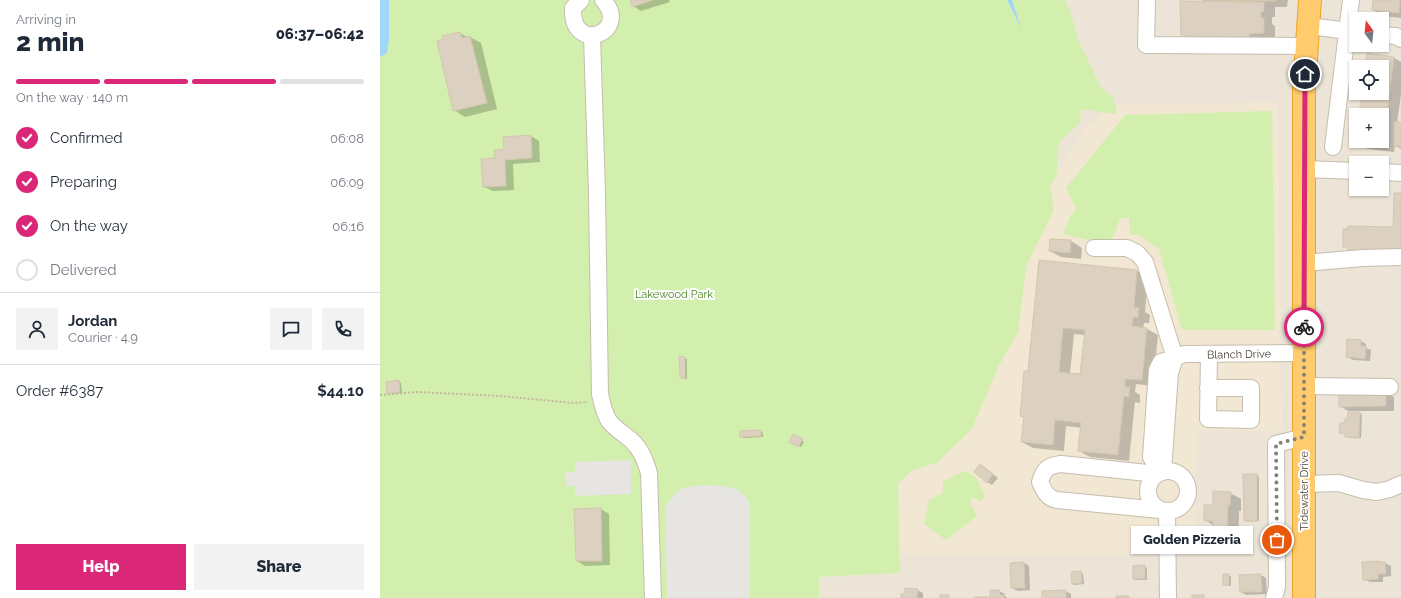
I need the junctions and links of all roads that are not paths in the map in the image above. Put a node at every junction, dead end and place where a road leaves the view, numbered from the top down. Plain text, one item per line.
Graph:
1 (580, 0) edge
2 (603, 0) edge
3 (1147, 0) edge
4 (1310, 0) edge
5 (1351, 0) edge
6 (1351, 12) edge
7 (1308, 24) junction
8 (1349, 31) edge
9 (592, 36) junction
10 (1389, 36) edge
11 (1401, 39) edge
12 (1306, 46) junction
13 (1349, 49) edge
14 (1333, 147) dead end
15 (1304, 169) junction
16 (1349, 171) edge
17 (1389, 172) edge
18 (1401, 173) edge
19 (1094, 248) dead end
20 (1401, 257) edge
21 (1304, 263) junction
22 (1304, 353) junction
23 (1209, 354) junction
24 (1175, 358) junction
25 (1304, 386) junction
26 (1390, 387) dead end
27 (1208, 388) dead end
28 (1304, 437) junction
29 (1161, 472) junction
30 (1304, 484) junction
31 (1401, 484) edge
32 (1164, 511) junction
33 (653, 598) edge
34 (1168, 598) edge
35 (1274, 598) edge
36 (1304, 598) edge

1 - 9 street
2 - 9 street
3 - 12 street
4 - 7 highway, Tidewater Drive
5 - 6 street
7 - 8 street
7 - 12 highway, Tidewater Drive
9 - 33 street
10 - 11 street
12 - 15 highway, Tidewater Drive
13 - 14 street
15 - 16 street
15 - 21 highway, Tidewater Drive
17 - 18 street
19 - 24 street
20 - 21 street
21 - 22 highway, Tidewater Drive
22 - 23 street, Blanch Drive
22 - 25 highway, Tidewater Drive
23 - 24 street, Blanch Drive
23 - 27 street
24 - 29 street
25 - 26 street
25 - 28 highway, Tidewater Drive
28 - 30 highway, Tidewater Drive
28 - 35 street
29 - 32 street
29 - 32 street
29 - 32 street
30 - 31 street
30 - 36 highway, Tidewater Drive
32 - 34 street

